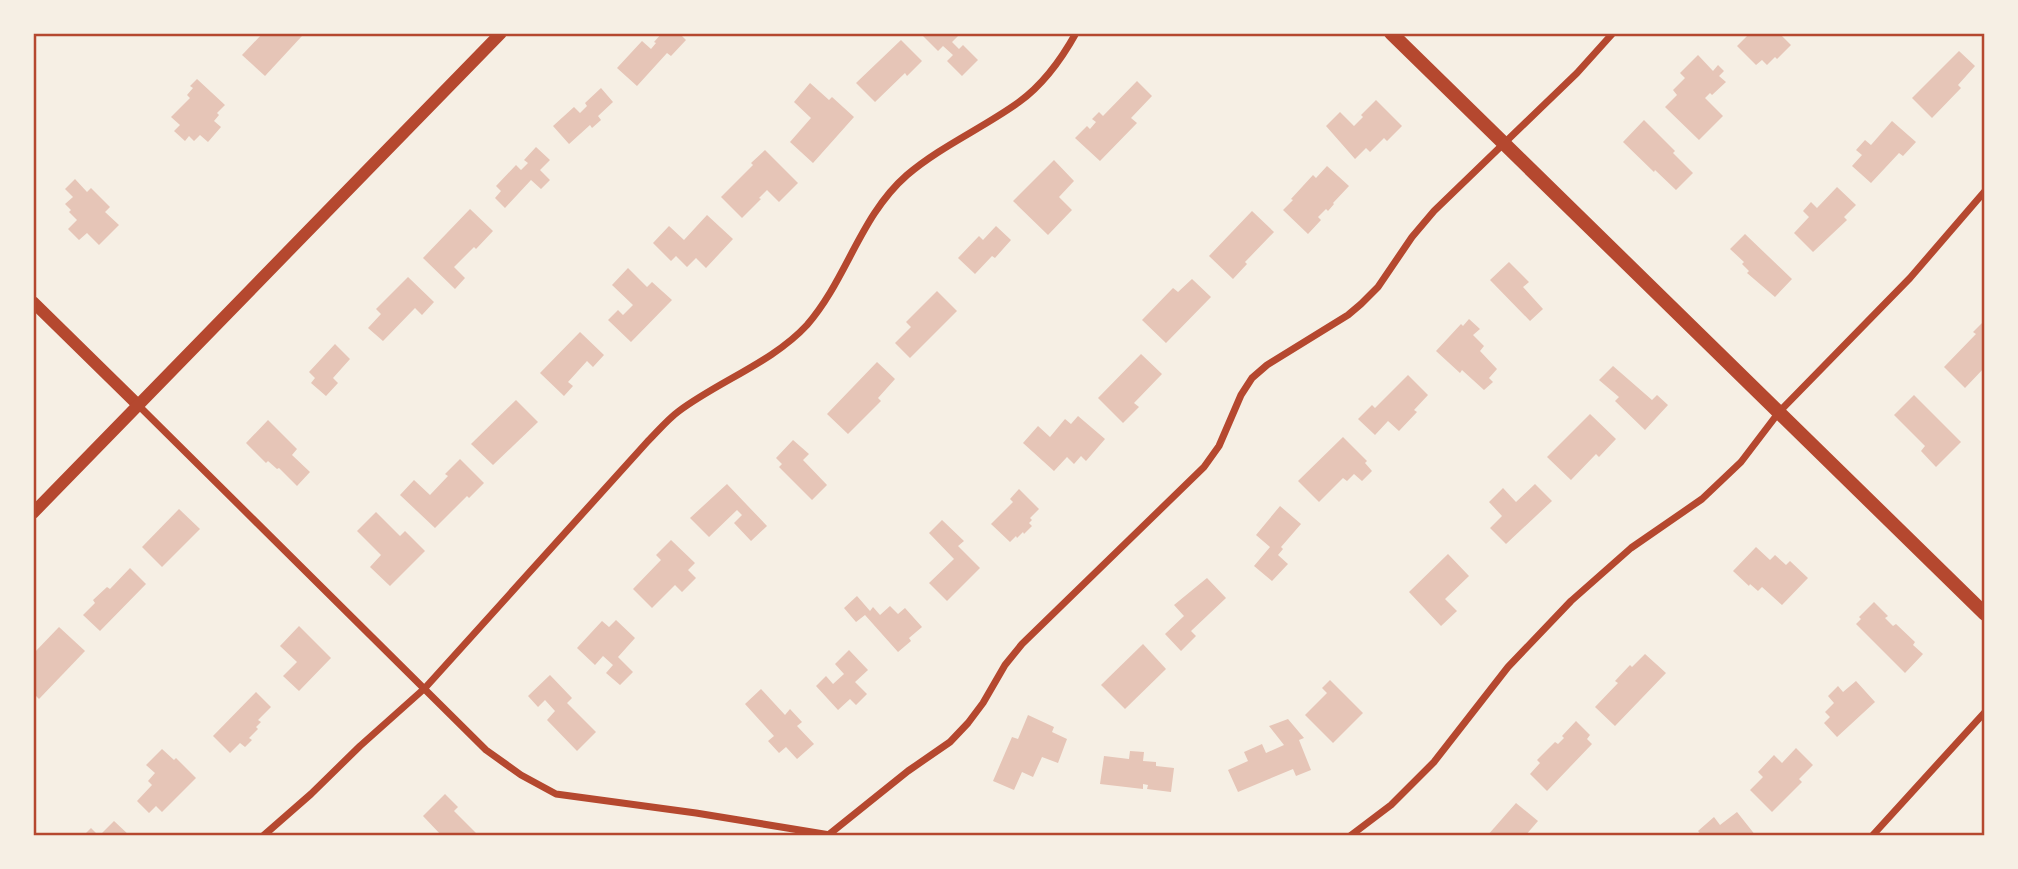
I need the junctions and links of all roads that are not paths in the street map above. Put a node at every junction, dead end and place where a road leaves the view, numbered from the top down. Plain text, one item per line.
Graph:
1 (501, 33) edge
2 (1076, 33) edge
3 (1391, 33) edge
4 (1613, 33) edge
5 (1503, 144) junction
6 (1985, 191) edge
7 (33, 302) edge
8 (138, 405) junction
9 (1779, 412) junction
10 (33, 513) edge
11 (1985, 614) edge
12 (425, 688) junction
13 (1985, 712) edge
14 (263, 836) edge
15 (829, 836) edge
16 (1350, 836) edge
17 (1872, 836) edge

1 - 8 street
2 - 12 street
3 - 5 main road
4 - 5 street
5 - 9 main road
5 - 15 street
6 - 9 street
7 - 8 street
8 - 10 street
8 - 12 street
9 - 11 main road
9 - 16 street
12 - 14 street
12 - 15 street
13 - 17 street

